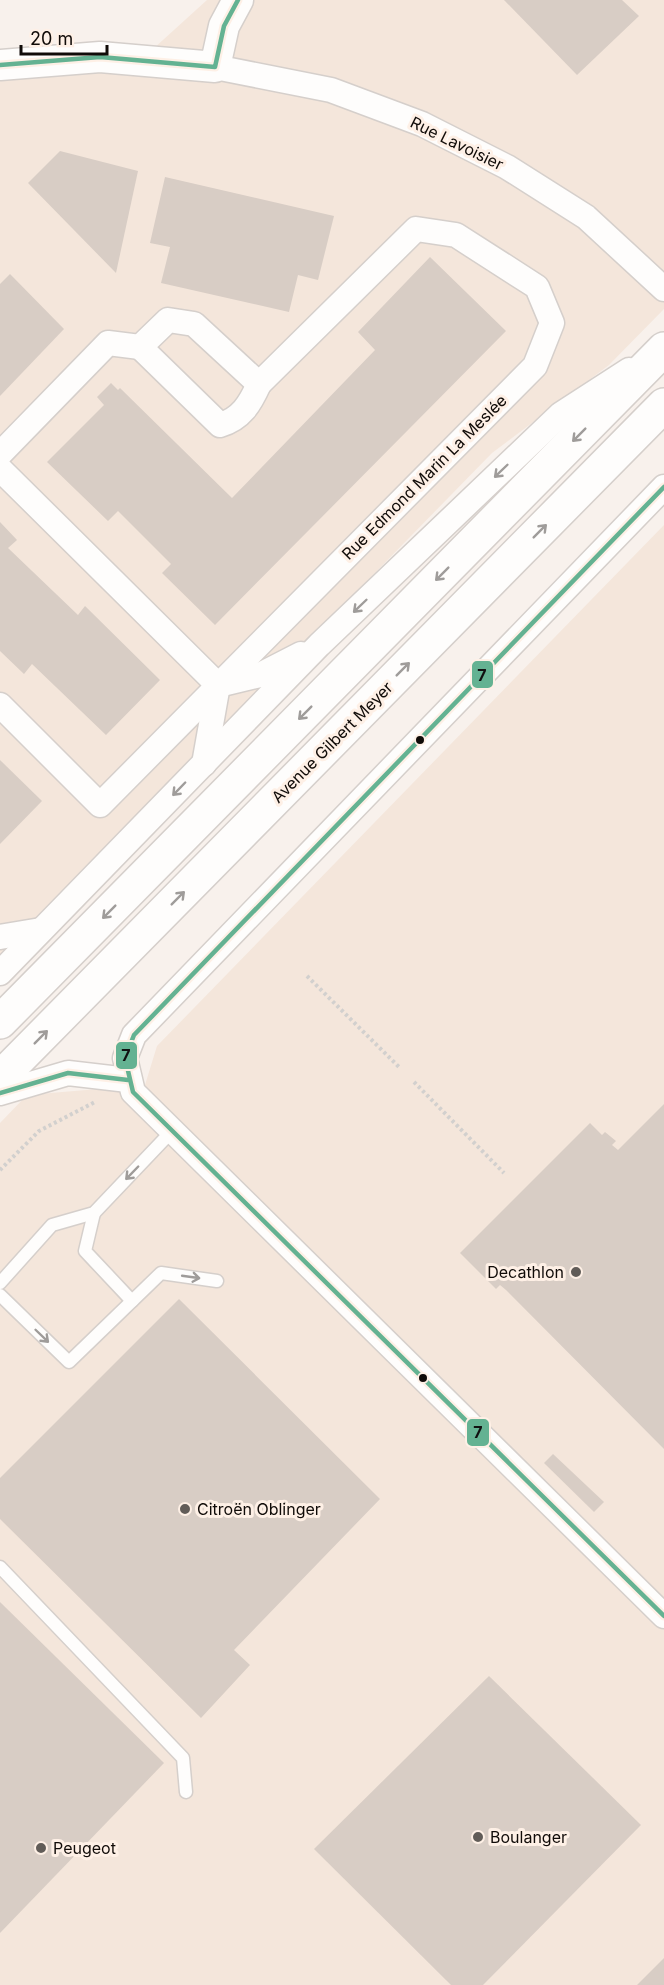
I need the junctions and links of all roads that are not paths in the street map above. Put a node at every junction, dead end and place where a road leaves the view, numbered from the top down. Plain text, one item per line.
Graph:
1 (238, 0) edge
2 (0, 65) edge
3 (215, 67) junction
4 (664, 289) edge
5 (140, 347) junction
6 (664, 348) edge
7 (259, 384) junction
8 (664, 405) edge
9 (0, 454) edge
10 (0, 469) edge
11 (664, 487) edge
12 (319, 645) junction
13 (218, 685) junction
14 (0, 705) edge
15 (204, 764) junction
16 (42, 930) junction
17 (0, 937) edge
18 (0, 973) edge
19 (0, 1022) edge
20 (0, 1078) edge
21 (128, 1080) junction
22 (0, 1093) edge
23 (172, 1131) junction
24 (94, 1212) junction
25 (217, 1281) dead end
26 (0, 1283) edge
27 (0, 1295) edge
28 (132, 1301) junction
29 (0, 1567) edge
30 (664, 1616) edge
31 (186, 1792) dead end

1 - 3 street
2 - 3 street
3 - 4 street, Rue Lavoisier
5 - 7 street
5 - 7 street, Rue Edmond Marin La Meslée
5 - 9 street
6 -> 12 street
6 -> 19 main road
7 - 13 street, Rue Edmond Marin La Meslée
20 -> 8 main road, Avenue Gilbert Meyer
10 - 13 street
11 - 21 street
12 - 13 street
12 - 15 street
13 - 14 street
13 - 15 street
15 -> 16 street
16 - 17 street
16 - 18 street
21 - 22 street
21 - 23 street
23 -> 24 lane
23 - 30 street
24 - 26 lane
24 - 28 lane
28 -> 25 lane
27 -> 28 lane
29 - 31 lane

